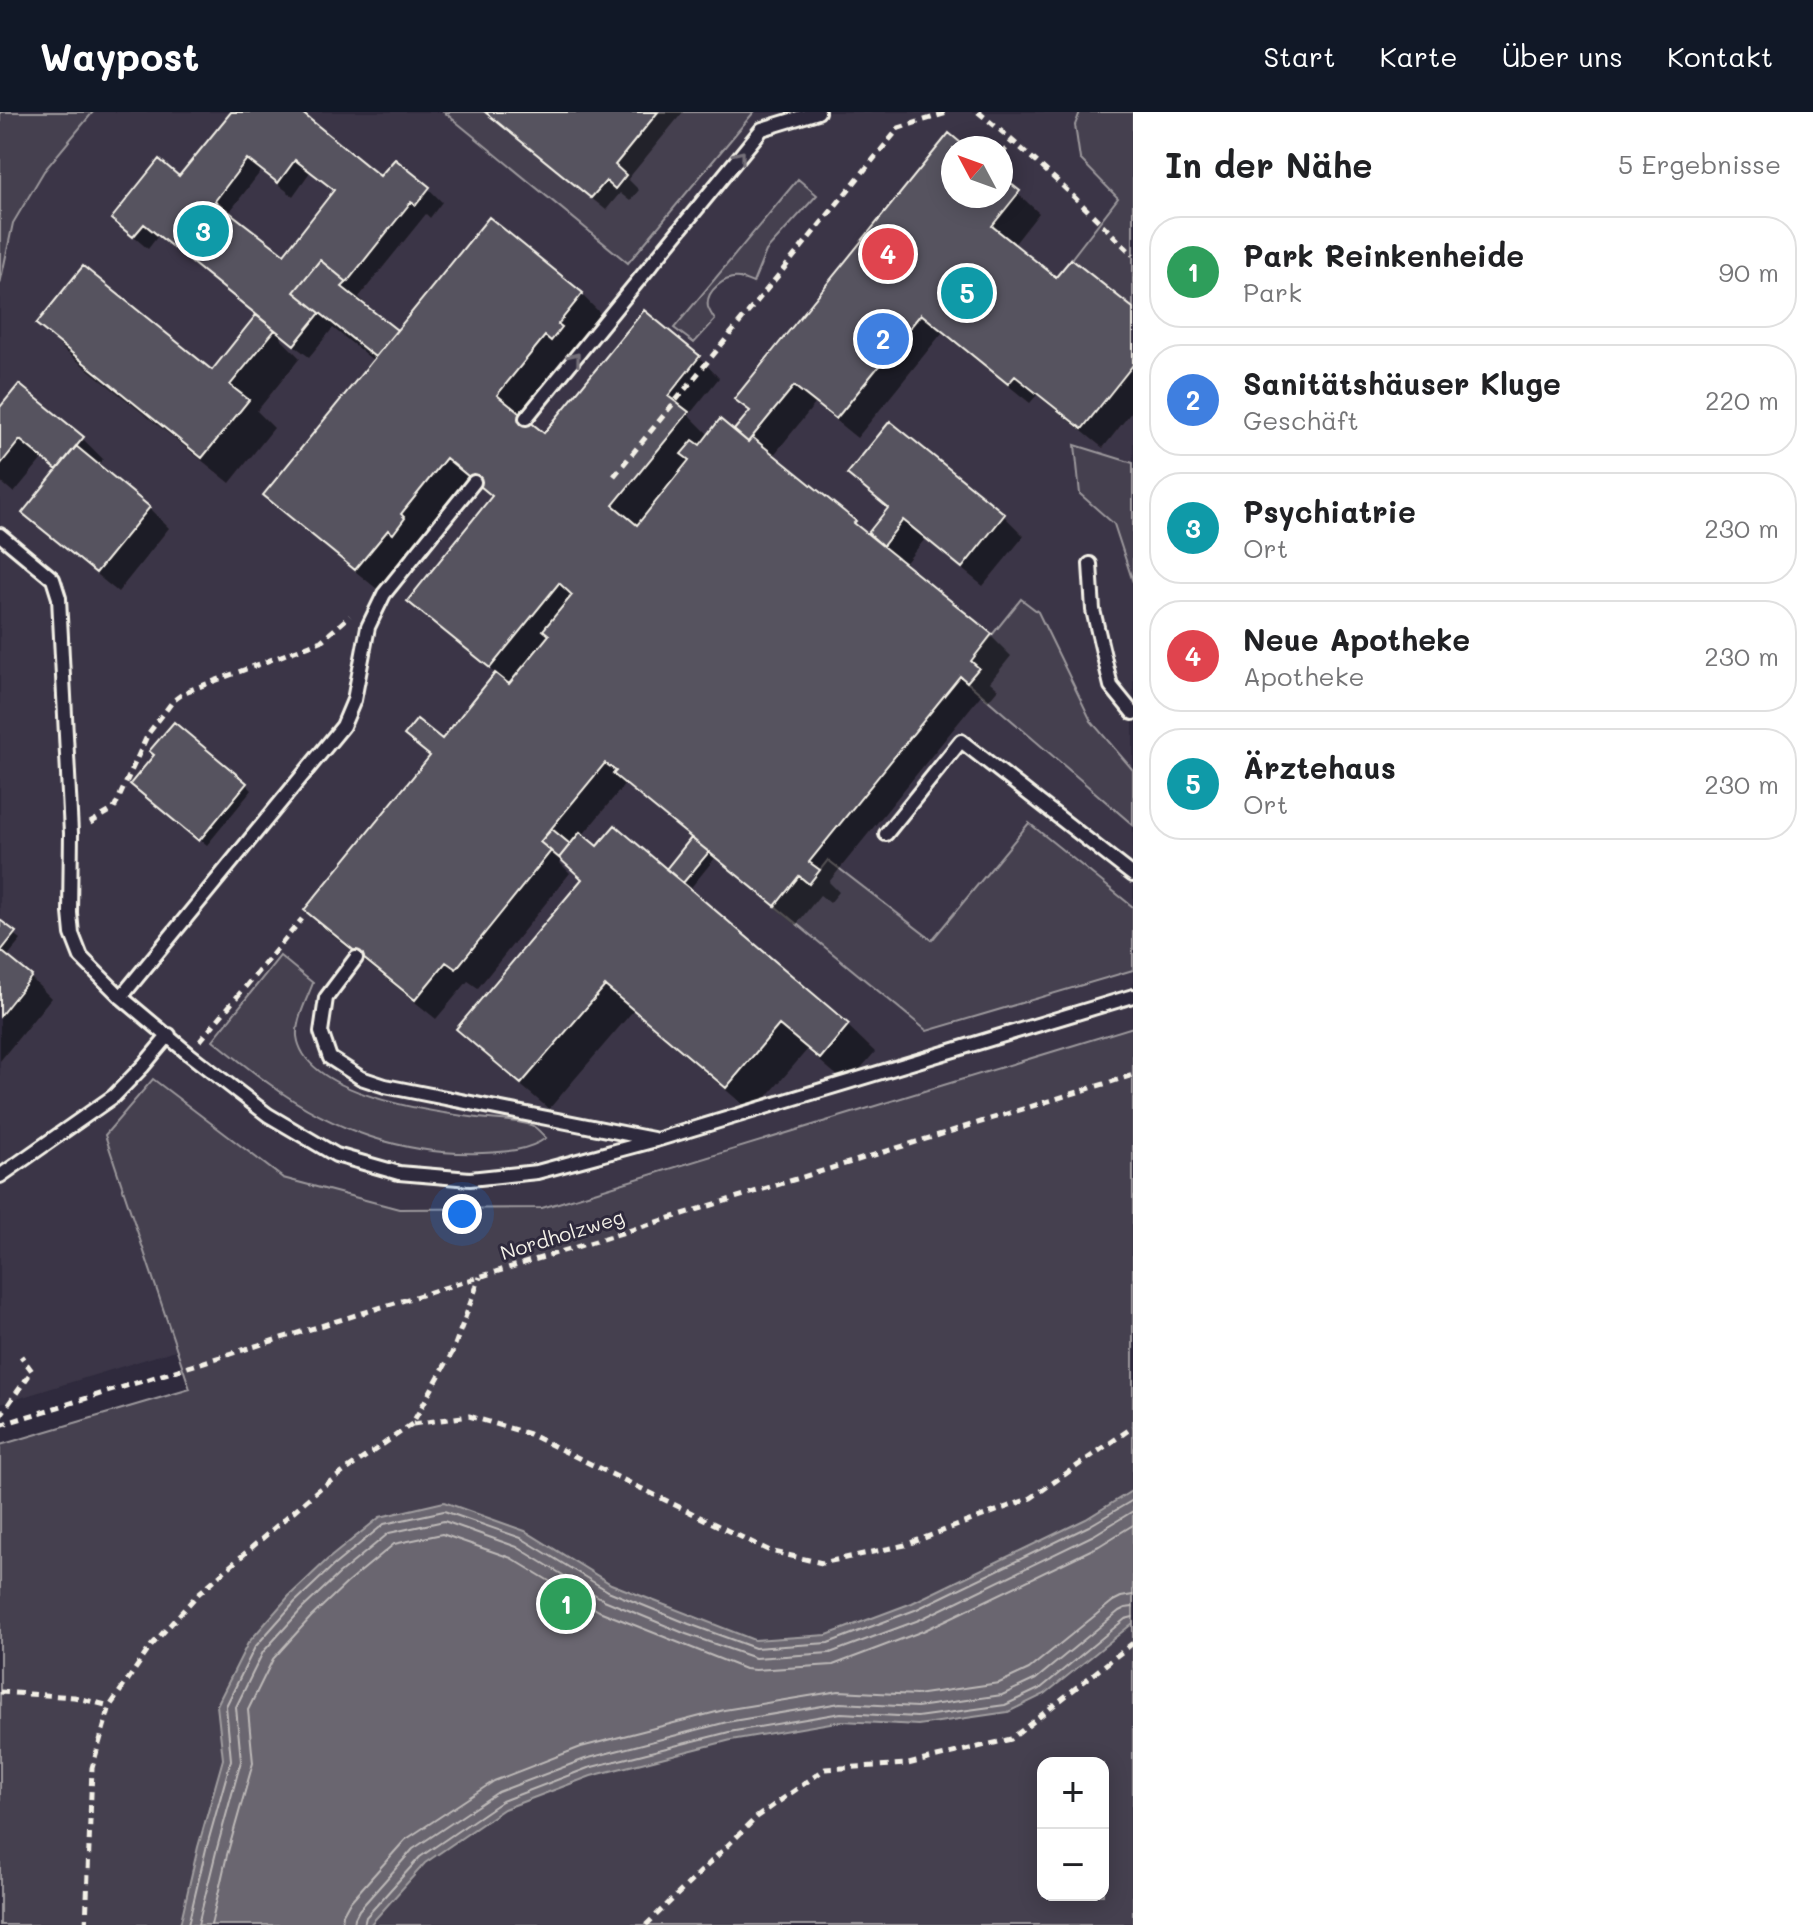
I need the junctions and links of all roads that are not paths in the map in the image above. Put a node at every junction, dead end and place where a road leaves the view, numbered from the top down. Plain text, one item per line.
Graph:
1 (818, 112) edge
2 (526, 418) dead end
3 (474, 482) dead end
4 (0, 535) edge
5 (1090, 564) dead end
6 (1133, 713) edge
7 (886, 834) dead end
8 (1133, 875) edge
9 (356, 958) dead end
10 (1133, 996) edge
11 (121, 997) junction
12 (169, 1035) junction
13 (656, 1140) junction
14 (0, 1176) edge

2 -> 1 lane
3 - 11 lane
4 - 11 lane
5 - 6 lane
7 - 8 lane
9 - 13 lane
10 - 13 lane
11 - 12 lane
12 - 13 lane
12 - 14 lane

